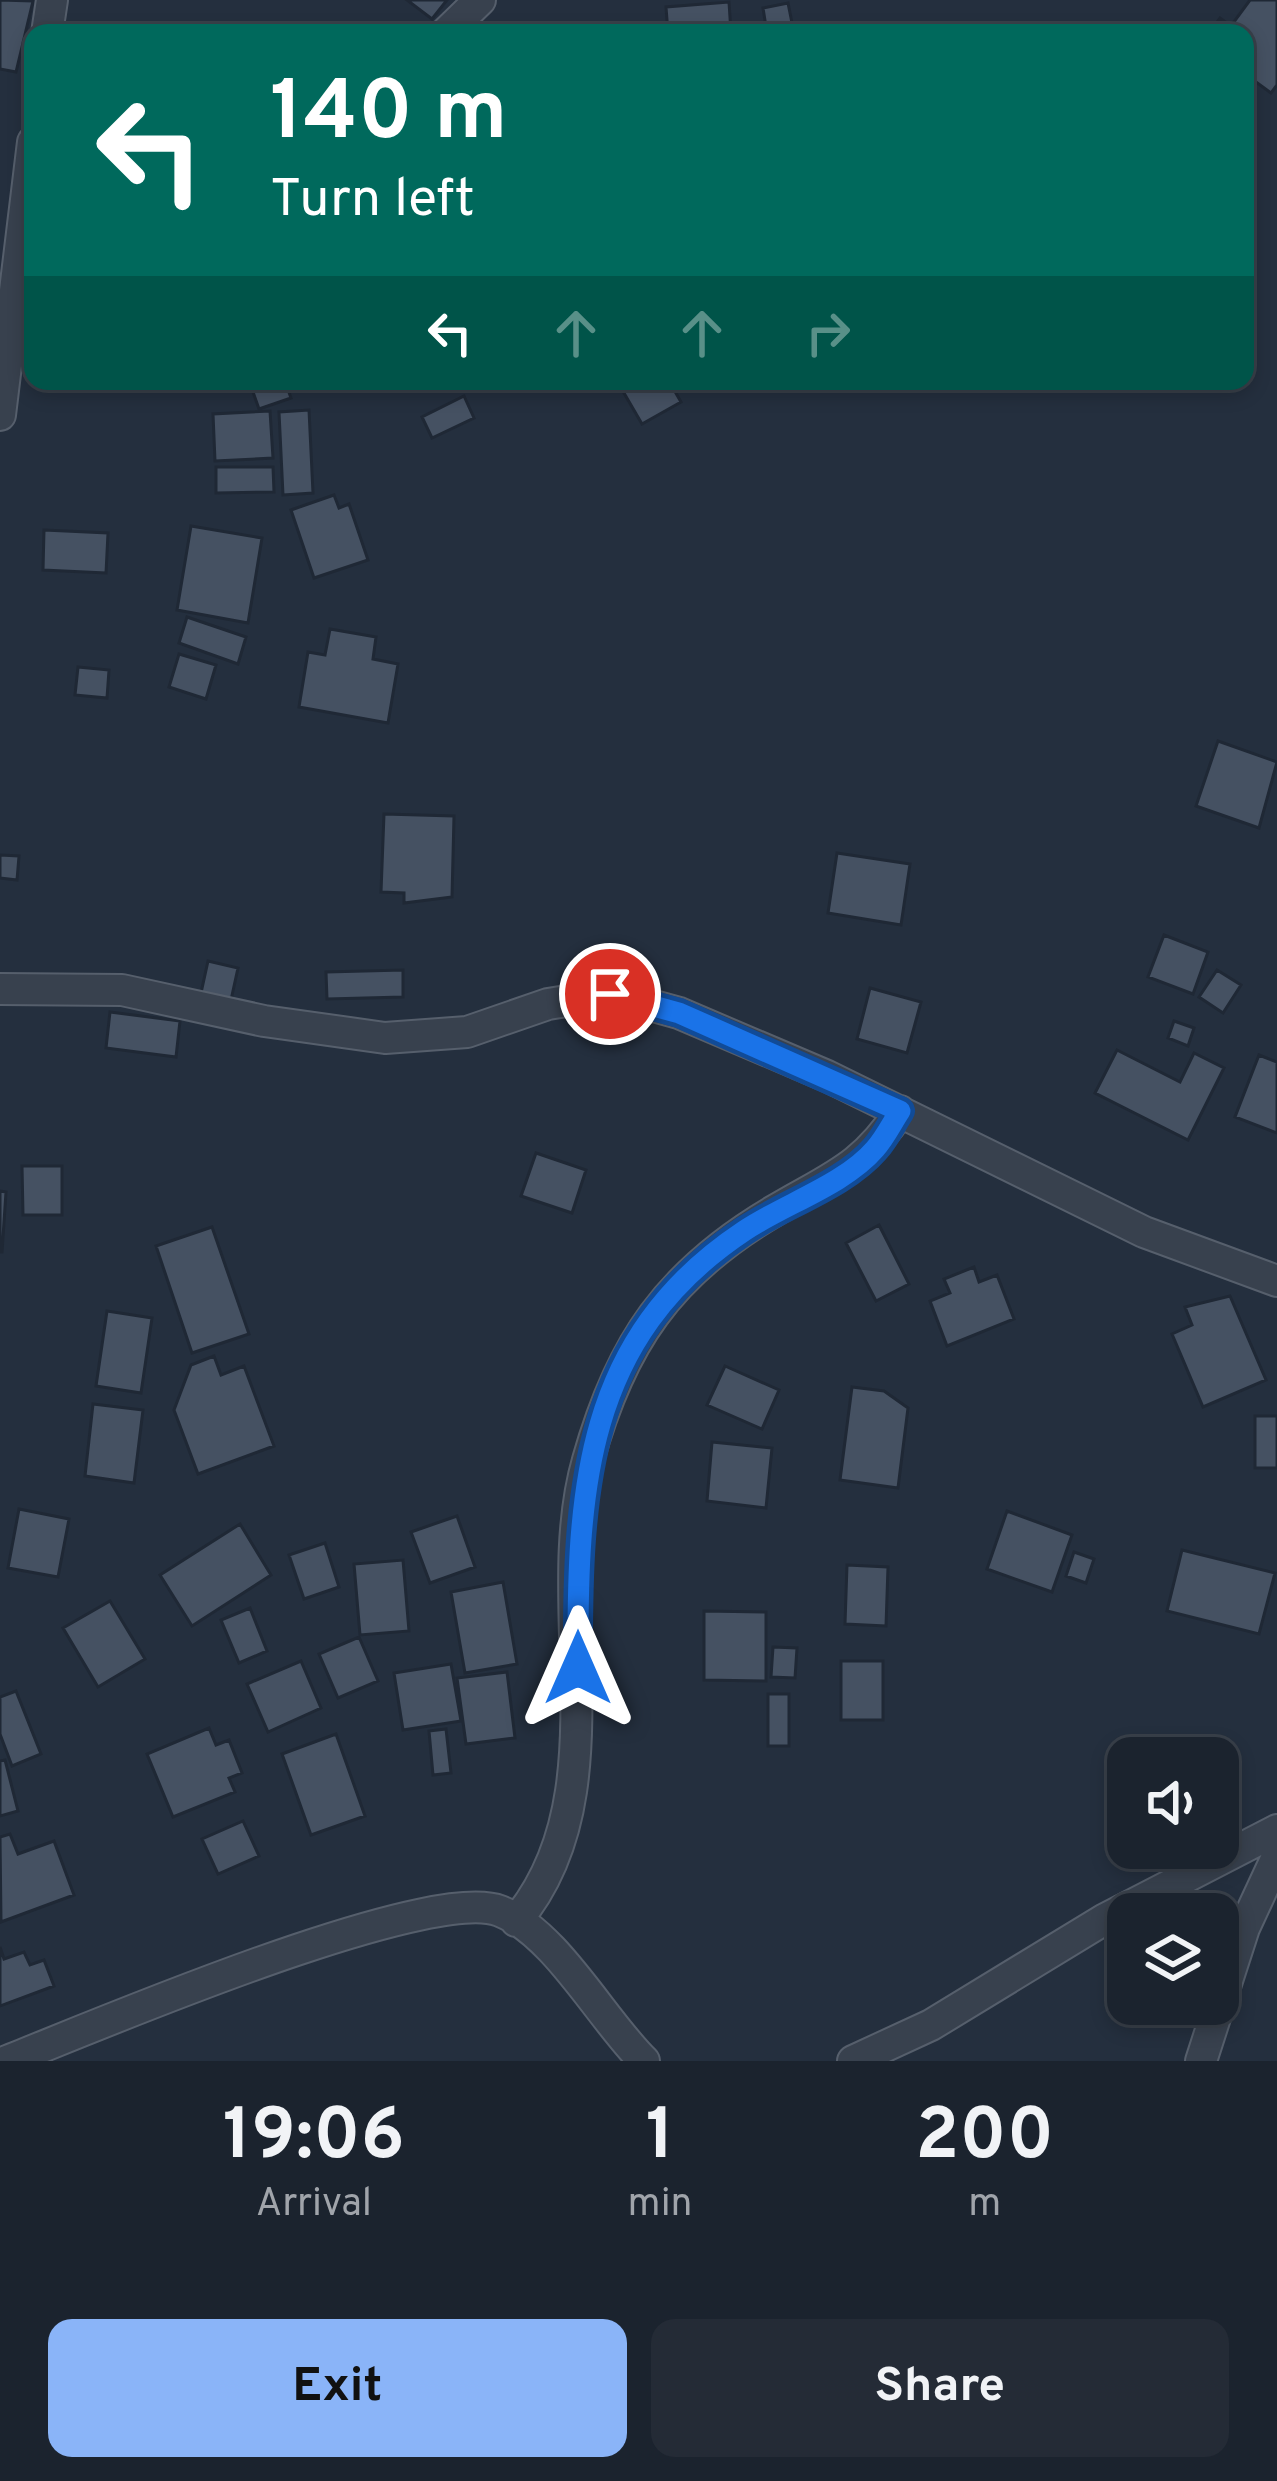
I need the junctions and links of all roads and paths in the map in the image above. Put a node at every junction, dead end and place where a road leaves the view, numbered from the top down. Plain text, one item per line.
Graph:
1 (480, 0) edge
2 (455, 24) edge
3 (24, 221) edge
4 (0, 415) edge
5 (0, 989) edge
6 (900, 1111) junction
7 (1277, 1281) edge
8 (1277, 1830) edge
9 (1277, 1857) edge
10 (516, 1921) junction
11 (7, 2061) edge
12 (644, 2061) edge
13 (853, 2061) edge
14 (1201, 2061) edge

1 - 2 street
3 - 4 street
5 - 6 street
6 - 7 street
6 - 10 street
8 - 13 street
9 - 14 street
10 - 11 street
10 - 12 street

